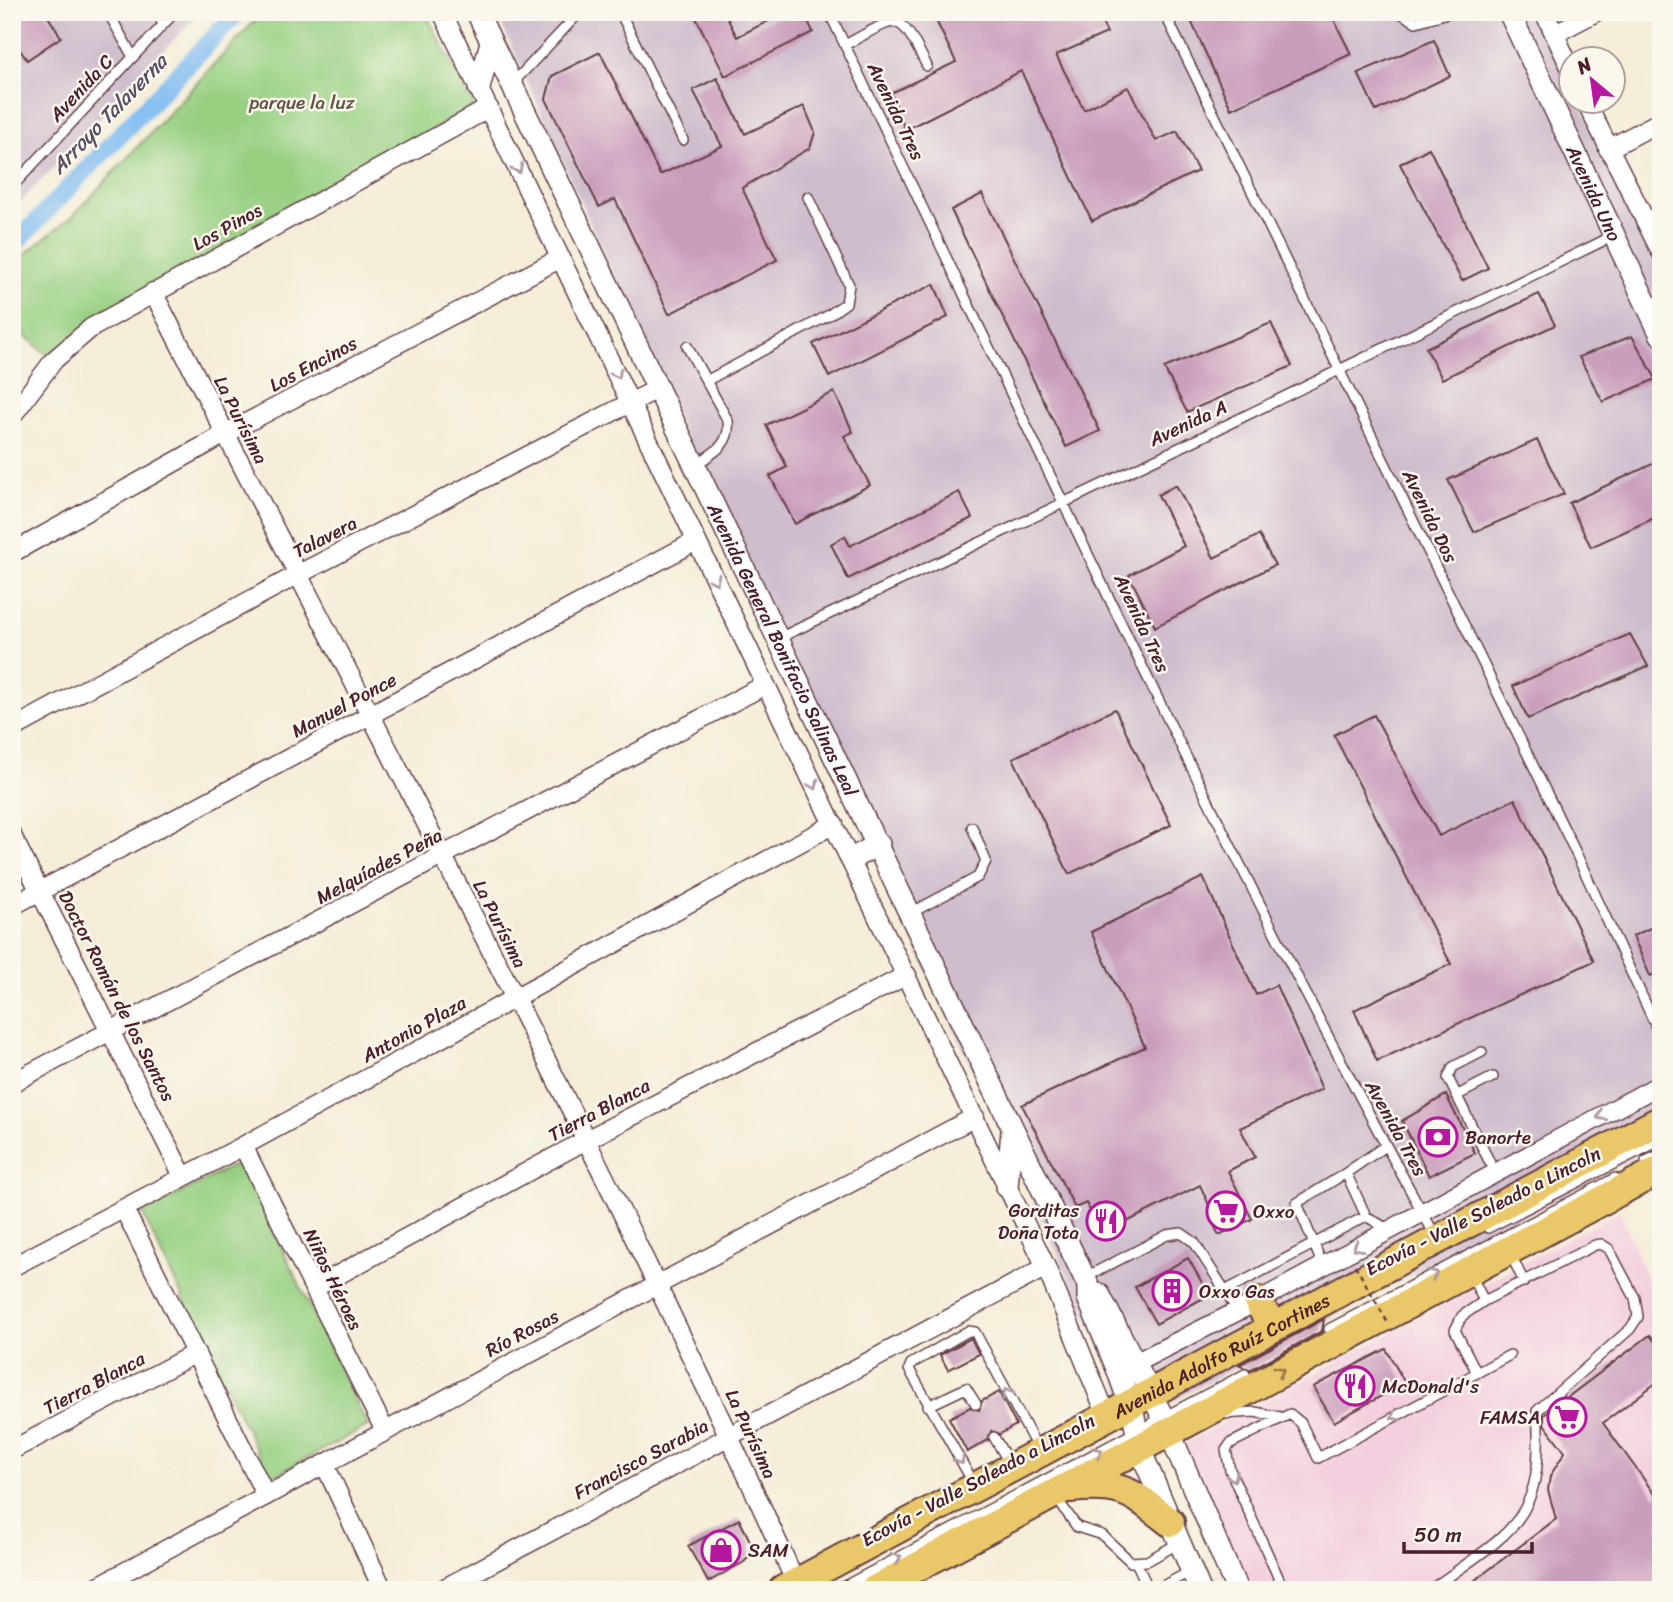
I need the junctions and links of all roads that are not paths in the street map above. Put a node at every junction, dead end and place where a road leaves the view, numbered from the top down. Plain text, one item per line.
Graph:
1 (108, 12) edge
2 (156, 12) edge
3 (175, 12) edge
4 (442, 12) edge
5 (477, 12) edge
6 (580, 12) edge
7 (620, 12) edge
8 (829, 12) edge
9 (1164, 12) edge
10 (1399, 12) edge
11 (1451, 12) edge
12 (1508, 12) edge
13 (1544, 12) edge
14 (1596, 12) edge
15 (163, 25) junction
16 (1554, 34) junction
17 (491, 42) junction
18 (845, 45) junction
19 (1560, 46) edge
20 (133, 57) junction
21 (927, 66) dead end
22 (512, 84) junction
23 (479, 88) junction
24 (489, 108) junction
25 (1593, 116) edge
26 (1661, 121) edge
27 (683, 140) dead end
28 (1608, 149) junction
29 (12, 187) edge
30 (807, 197) dead end
31 (1613, 236) junction
32 (1661, 251) edge
33 (561, 258) junction
34 (153, 292) junction
35 (1661, 335) edge
36 (687, 346) dead end
37 (1339, 370) junction
38 (706, 381) junction
39 (659, 388) junction
40 (631, 403) junction
41 (12, 416) edge
42 (225, 434) junction
43 (695, 465) junction
44 (1064, 499) junction
45 (696, 541) junction
46 (12, 553) edge
47 (297, 575) junction
48 (777, 638) junction
49 (765, 685) junction
50 (370, 715) junction
51 (12, 729) edge
52 (834, 824) junction
53 (972, 827) dead end
54 (12, 836) edge
55 (879, 844) junction
56 (441, 857) junction
57 (850, 859) junction
58 (40, 891) junction
59 (12, 906) edge
60 (911, 913) junction
61 (907, 975) junction
62 (514, 998) junction
63 (113, 1031) junction
64 (1661, 1037) edge
65 (1482, 1052) dead end
66 (1493, 1077) dead end
67 (12, 1083) edge
68 (1661, 1084) edge
69 (1456, 1096) junction
70 (975, 1117) junction
71 (1661, 1121) edge
72 (1012, 1129) junction
73 (586, 1140) junction
74 (1661, 1140) edge
75 (243, 1146) junction
76 (1385, 1146) junction
77 (1661, 1154) edge
78 (1648, 1168) edge
79 (1346, 1173) junction
80 (1495, 1173) junction
81 (1624, 1173) dead end
82 (183, 1176) junction
83 (1007, 1187) junction
84 (124, 1209) junction
85 (1422, 1212) junction
86 (1366, 1216) junction
87 (1389, 1230) junction
88 (1478, 1233) dead end
89 (1437, 1240) junction
90 (1313, 1244) junction
91 (1509, 1251) junction
92 (1323, 1266) junction
93 (12, 1267) edge
94 (1046, 1267) junction
95 (1469, 1272) junction
96 (1086, 1282) junction
97 (1524, 1282) junction
98 (657, 1284) junction
99 (314, 1288) junction
100 (1369, 1289) dead end
101 (1225, 1291) junction
102 (1484, 1301) junction
103 (1248, 1306) junction
104 (1321, 1314) dead end
105 (1272, 1326) junction
106 (1329, 1329) dead end
107 (196, 1353) junction
108 (1510, 1355) dead end
109 (1236, 1359) dead end
110 (1127, 1367) junction
111 (1476, 1373) junction
112 (1245, 1374) dead end
113 (1209, 1375) dead end
114 (976, 1404) dead end
115 (928, 1406) junction
116 (1198, 1414) junction
117 (1143, 1417) junction
118 (1280, 1417) junction
119 (384, 1431) junction
120 (729, 1435) junction
121 (994, 1437) dead end
122 (12, 1450) edge
123 (1039, 1453) junction
124 (325, 1465) junction
125 (1012, 1467) junction
126 (975, 1487) junction
127 (1059, 1492) junction
128 (266, 1496) junction
129 (1174, 1532) junction
130 (1137, 1564) junction
131 (1196, 1580) edge
132 (789, 1586) edge
133 (91, 1590) edge
134 (383, 1590) edge
135 (441, 1590) edge
136 (836, 1590) edge
137 (874, 1590) edge
138 (1149, 1590) edge
139 (1155, 1590) edge
140 (1237, 1590) edge
141 (1284, 1590) edge
142 (1430, 1590) edge

1 - 20 lane
2 - 15 lane
3 - 15 lane, Avenida C
4 - 23 street
5 - 17 street, Avenida General Bonifacio Salinas Leal
6 - 22 lane
7 - 27 lane
8 - 18 lane, Avenida Tres
9 - 37 lane, Avenida Dos
10 - 11 lane
12 - 31 street, Avenida Uno
13 - 16 street
14 - 16 street
15 - 20 lane, Avenida C
16 - 19 street
17 - 22 street, Avenida General Bonifacio Salinas Leal
17 - 23 street
18 - 21 lane
18 - 44 lane, Avenida Tres
20 - 29 lane, Avenida C
22 - 39 street, Avenida General Bonifacio Salinas Leal
23 - 24 street
24 -> 33 street
24 - 34 street, Los Pinos
25 - 28 street, Avenida Uno
26 - 28 street
28 - 32 street, Avenida Uno
30 - 38 lane
31 - 35 street, Avenida Uno
31 - 37 lane, Avenida A
33 -> 40 street
33 - 42 street, Los Encinos
34 - 41 street, Los Pinos
34 - 42 street, La Purísima
36 - 38 lane
37 - 44 lane, Avenida A
37 - 64 lane, Avenida Dos
38 - 43 lane
39 - 40 street, Talavera
39 - 43 street, Avenida General Bonifacio Salinas Leal
40 - 45 street
40 - 47 street, Talavera
42 - 46 street, Los Encinos
42 - 47 street, La Purísima
43 - 48 street, Avenida General Bonifacio Salinas Leal
44 - 48 lane, Avenida A
44 - 76 lane, Avenida Tres
45 -> 49 street
45 - 50 street, Manuel Ponce
47 - 50 street, La Purísima
47 - 51 street, Talavera
48 - 55 street, Avenida General Bonifacio Salinas Leal
49 -> 52 street
49 - 56 street, Melquíades Peña
50 - 56 street, La Purísima
50 - 58 street, Manuel Ponce
52 - 57 street
52 - 62 street, Antonio Plaza
53 - 60 lane
54 - 58 street, Doctor Román de los Santos
55 - 57 street
55 - 60 street, Avenida General Bonifacio Salinas Leal
56 - 62 street, La Purísima
56 - 63 street, Melquíades Peña
57 - 61 street
58 - 59 street, Manuel Ponce
58 - 63 street, Doctor Román de los Santos
60 - 72 street, Avenida General Bonifacio Salinas Leal
61 - 70 street
61 - 73 street, Tierra Blanca
62 - 73 street, La Purísima
62 - 75 street, Antonio Plaza
63 - 67 street, Melquíades Peña
63 - 82 street, Doctor Román de los Santos
65 - 69 lane
66 - 69 lane
68 -> 80 street
69 - 80 lane
70 - 83 street
70 - 98 street, Río Rosas
71 - 89 main road, Avenida Adolfo Ruíz Cortines
72 - 83 street
72 - 96 street, Avenida General Bonifacio Salinas Leal
73 - 98 street, La Purísima
73 - 99 street, Tierra Blanca
74 - 88 lane, Ecovía - Valle Soleado a Lincoln
75 - 82 street, Antonio Plaza
75 - 99 street, Niños Héroes
76 - 79 lane
76 - 85 lane, Avenida Tres
77 - 78 lane
78 - 91 main road, Avenida Adolfo Ruíz Cortines
79 - 86 lane
79 - 90 lane
80 - 85 street
106 -> 81 lane
82 - 84 street, Antonio Plaza
83 - 94 street
84 - 93 street, Antonio Plaza
84 - 107 street
85 - 87 street
85 - 89 lane, Avenida Tres
86 - 87 lane
86 - 90 lane
87 -> 92 street
89 - 105 main road, Avenida Adolfo Ruíz Cortines
90 - 92 lane
90 - 101 lane
91 - 95 main road, Avenida Adolfo Ruíz Cortines
91 - 97 lane
92 - 103 street
94 - 117 street
94 - 120 street, Francisco Sarabia
95 - 102 lane
116 -> 95 main road, Avenida Adolfo Ruíz Cortines
96 - 101 lane
96 - 110 street, Avenida General Bonifacio Salinas Leal
97 - 102 lane
97 - 142 lane
98 - 119 street, Río Rosas
98 - 120 street, La Purísima
99 - 119 street, Niños Héroes
100 - 104 lane, Ecovía - Valle Soleado a Lincoln
101 - 103 lane
102 - 111 lane
103 - 105 main road
103 - 110 street
105 - 117 main road, Avenida Adolfo Ruíz Cortines
107 - 122 street, Tierra Blanca
107 - 128 street
108 - 111 lane
109 - 113 lane
110 - 117 street, Avenida General Bonifacio Salinas Leal
111 -> 118 lane
112 - 117 lane
114 - 115 lane
123 -> 115 lane
115 -> 126 lane
116 - 117 main road, Avenida Adolfo Ruíz Cortines
116 - 118 lane
117 - 123 main road, Avenida Adolfo Ruíz Cortines
117 - 127 main road, Avenida Adolfo Ruíz Cortines
117 - 129 street, Avenida General Bonifacio Salinas Leal
136 -> 117 lane
117 - 140 street, Avenida General Bonifacio Salinas Leal
118 -> 141 lane
119 - 124 street, Río Rosas
120 - 132 street, La Purísima
120 - 135 street, Francisco Sarabia
121 - 125 lane
123 - 125 main road, Avenida Adolfo Ruíz Cortines
124 - 128 street, Río Rosas
124 - 134 street
125 - 126 main road, Avenida Adolfo Ruíz Cortines
126 - 132 main road, Avenida Adolfo Ruíz Cortines
127 - 129 main road
127 - 130 lane
127 - 137 main road, Avenida Adolfo Ruíz Cortines
128 - 133 street, Río Rosas
129 - 130 lane
129 - 131 street, Avenida General Bonifacio Salinas Leal
130 - 138 lane
131 - 139 lane

